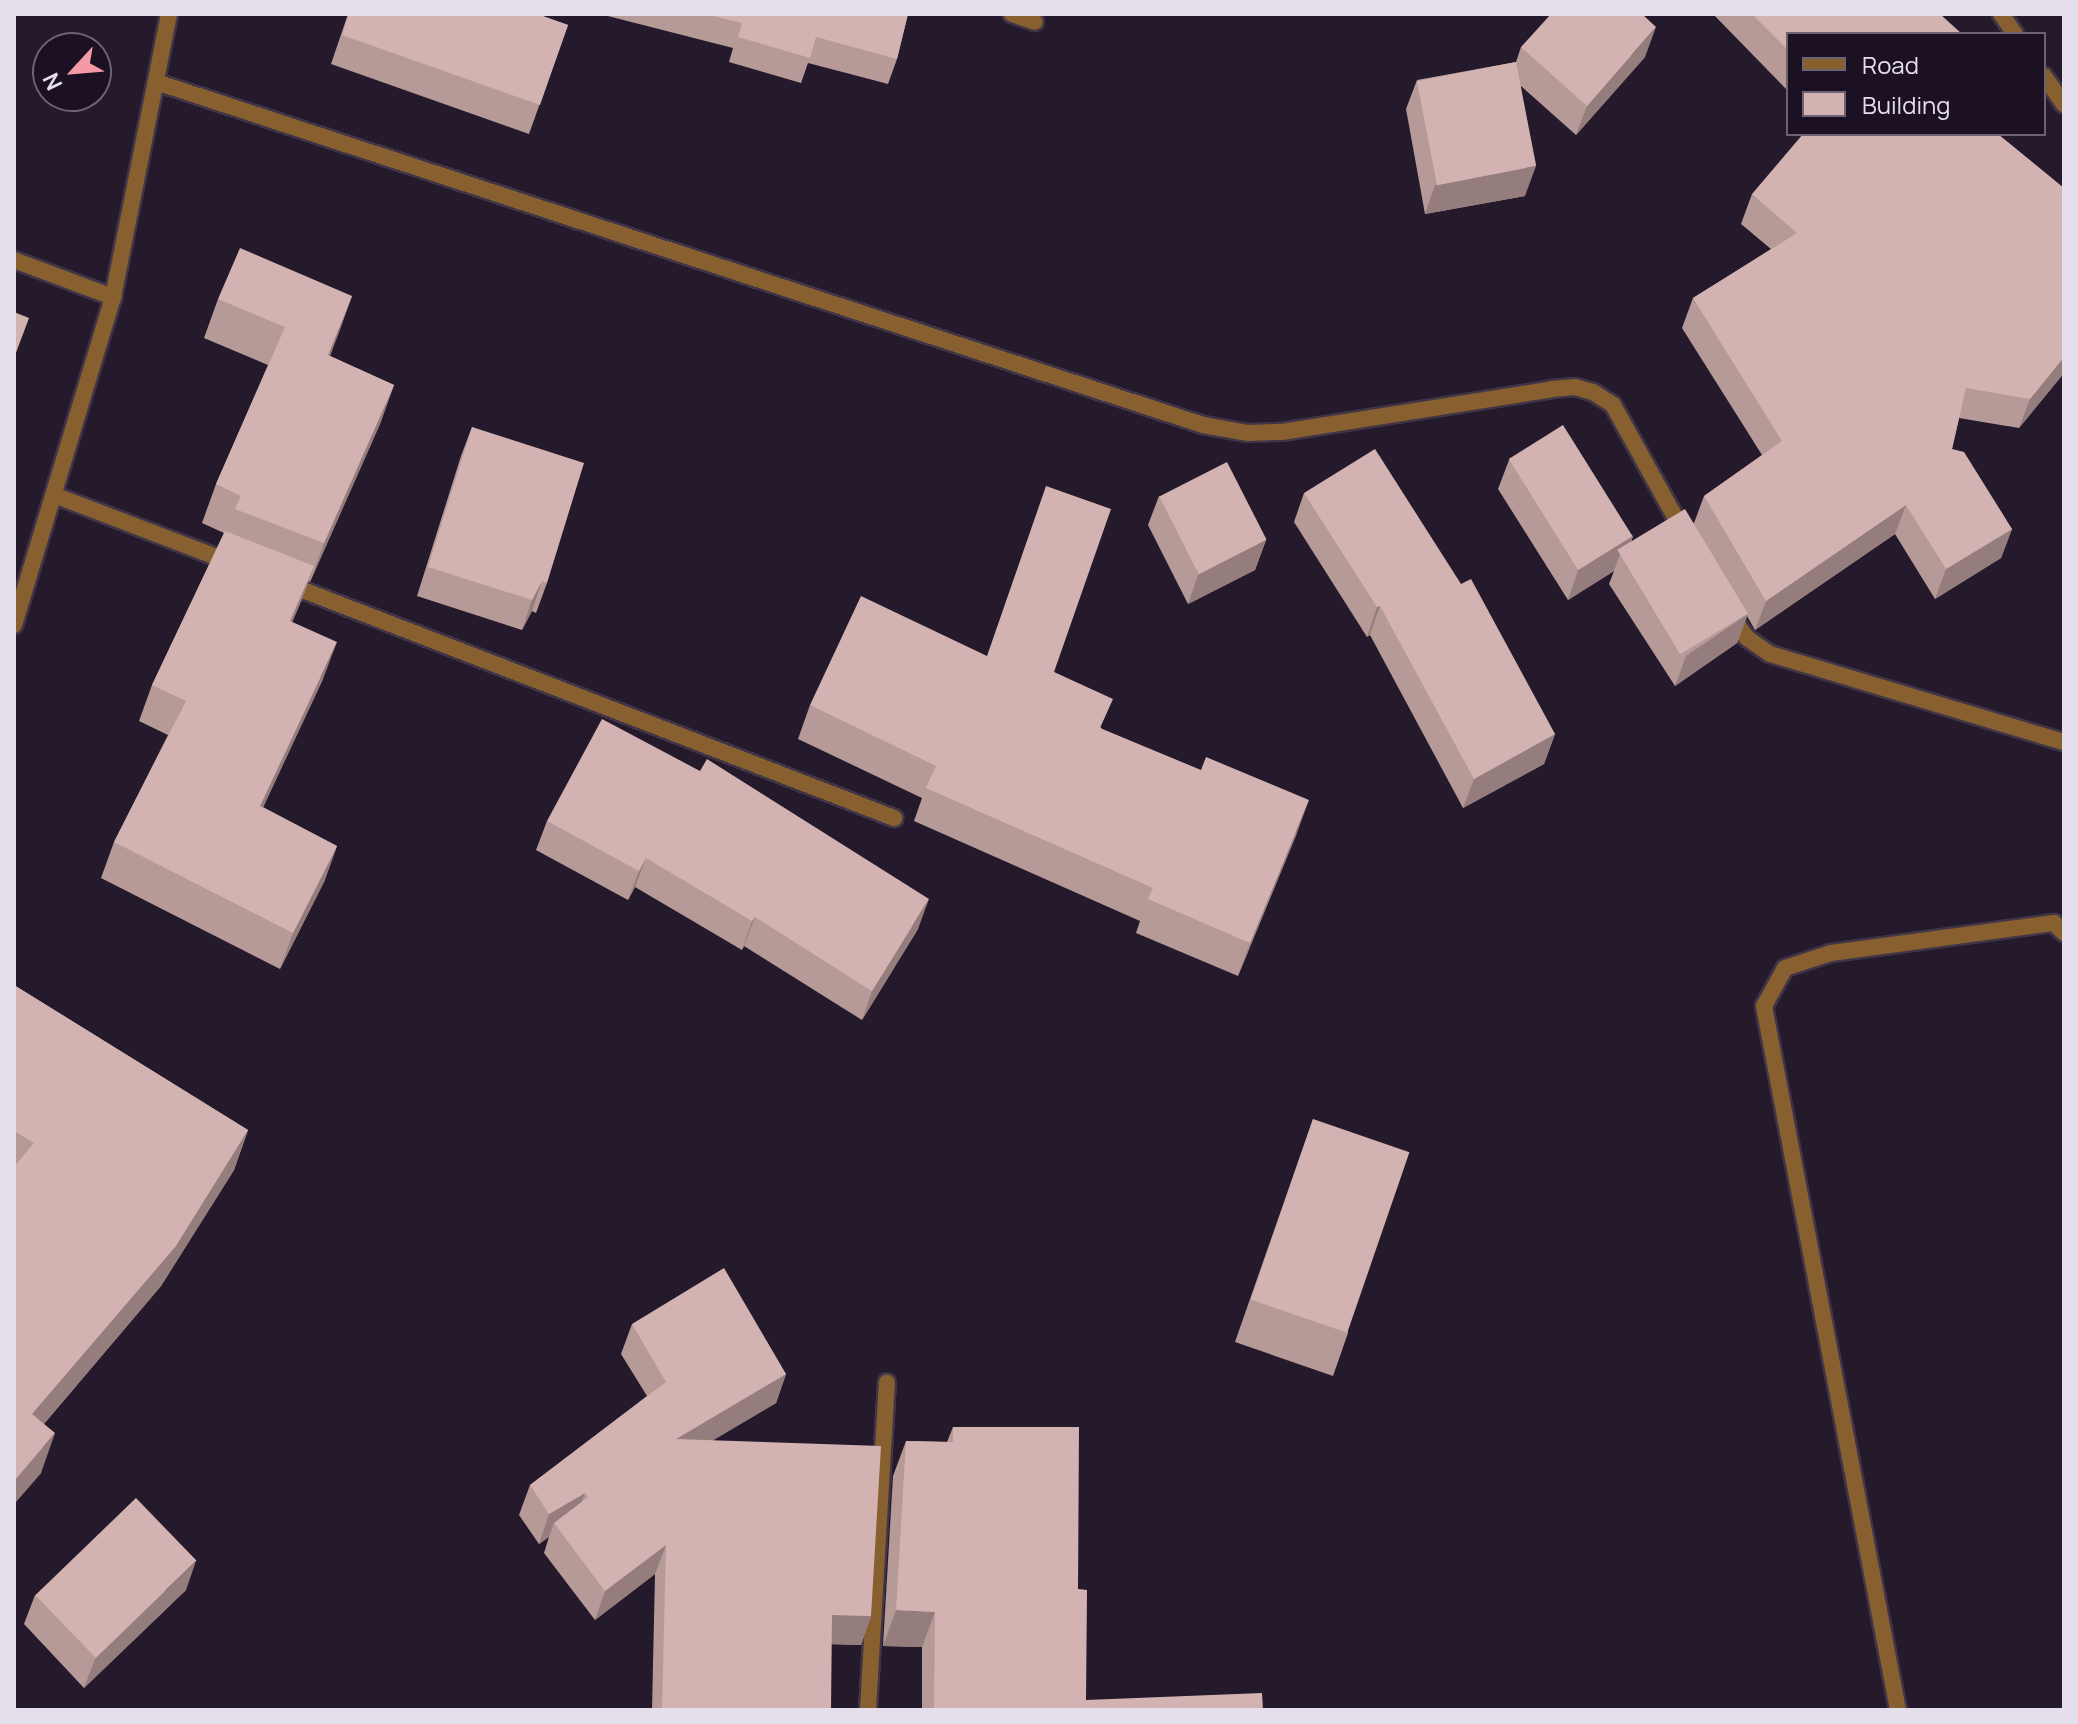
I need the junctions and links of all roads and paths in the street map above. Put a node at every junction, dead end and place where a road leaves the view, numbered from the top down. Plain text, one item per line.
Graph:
1 (169, 14) edge
2 (1012, 14) edge
3 (2001, 14) edge
4 (1035, 22) dead end
5 (2014, 32) edge
6 (2046, 79) edge
7 (156, 82) junction
8 (2064, 105) edge
9 (14, 260) edge
10 (113, 297) junction
11 (54, 495) junction
12 (1690, 544) edge
13 (246, 568) edge
14 (275, 580) edge
15 (1721, 599) edge
16 (14, 625) edge
17 (2064, 742) edge
18 (894, 818) dead end
19 (2064, 933) edge
20 (887, 1383) dead end
21 (868, 1710) edge
22 (1898, 1710) edge

1 - 7 street
2 - 4 street
3 - 5 street
6 - 8 street
7 - 10 street
7 - 12 street
9 - 10 street
10 - 11 street
11 - 13 street
11 - 16 street
14 - 18 street
15 - 17 street
19 - 22 street
20 - 21 street

